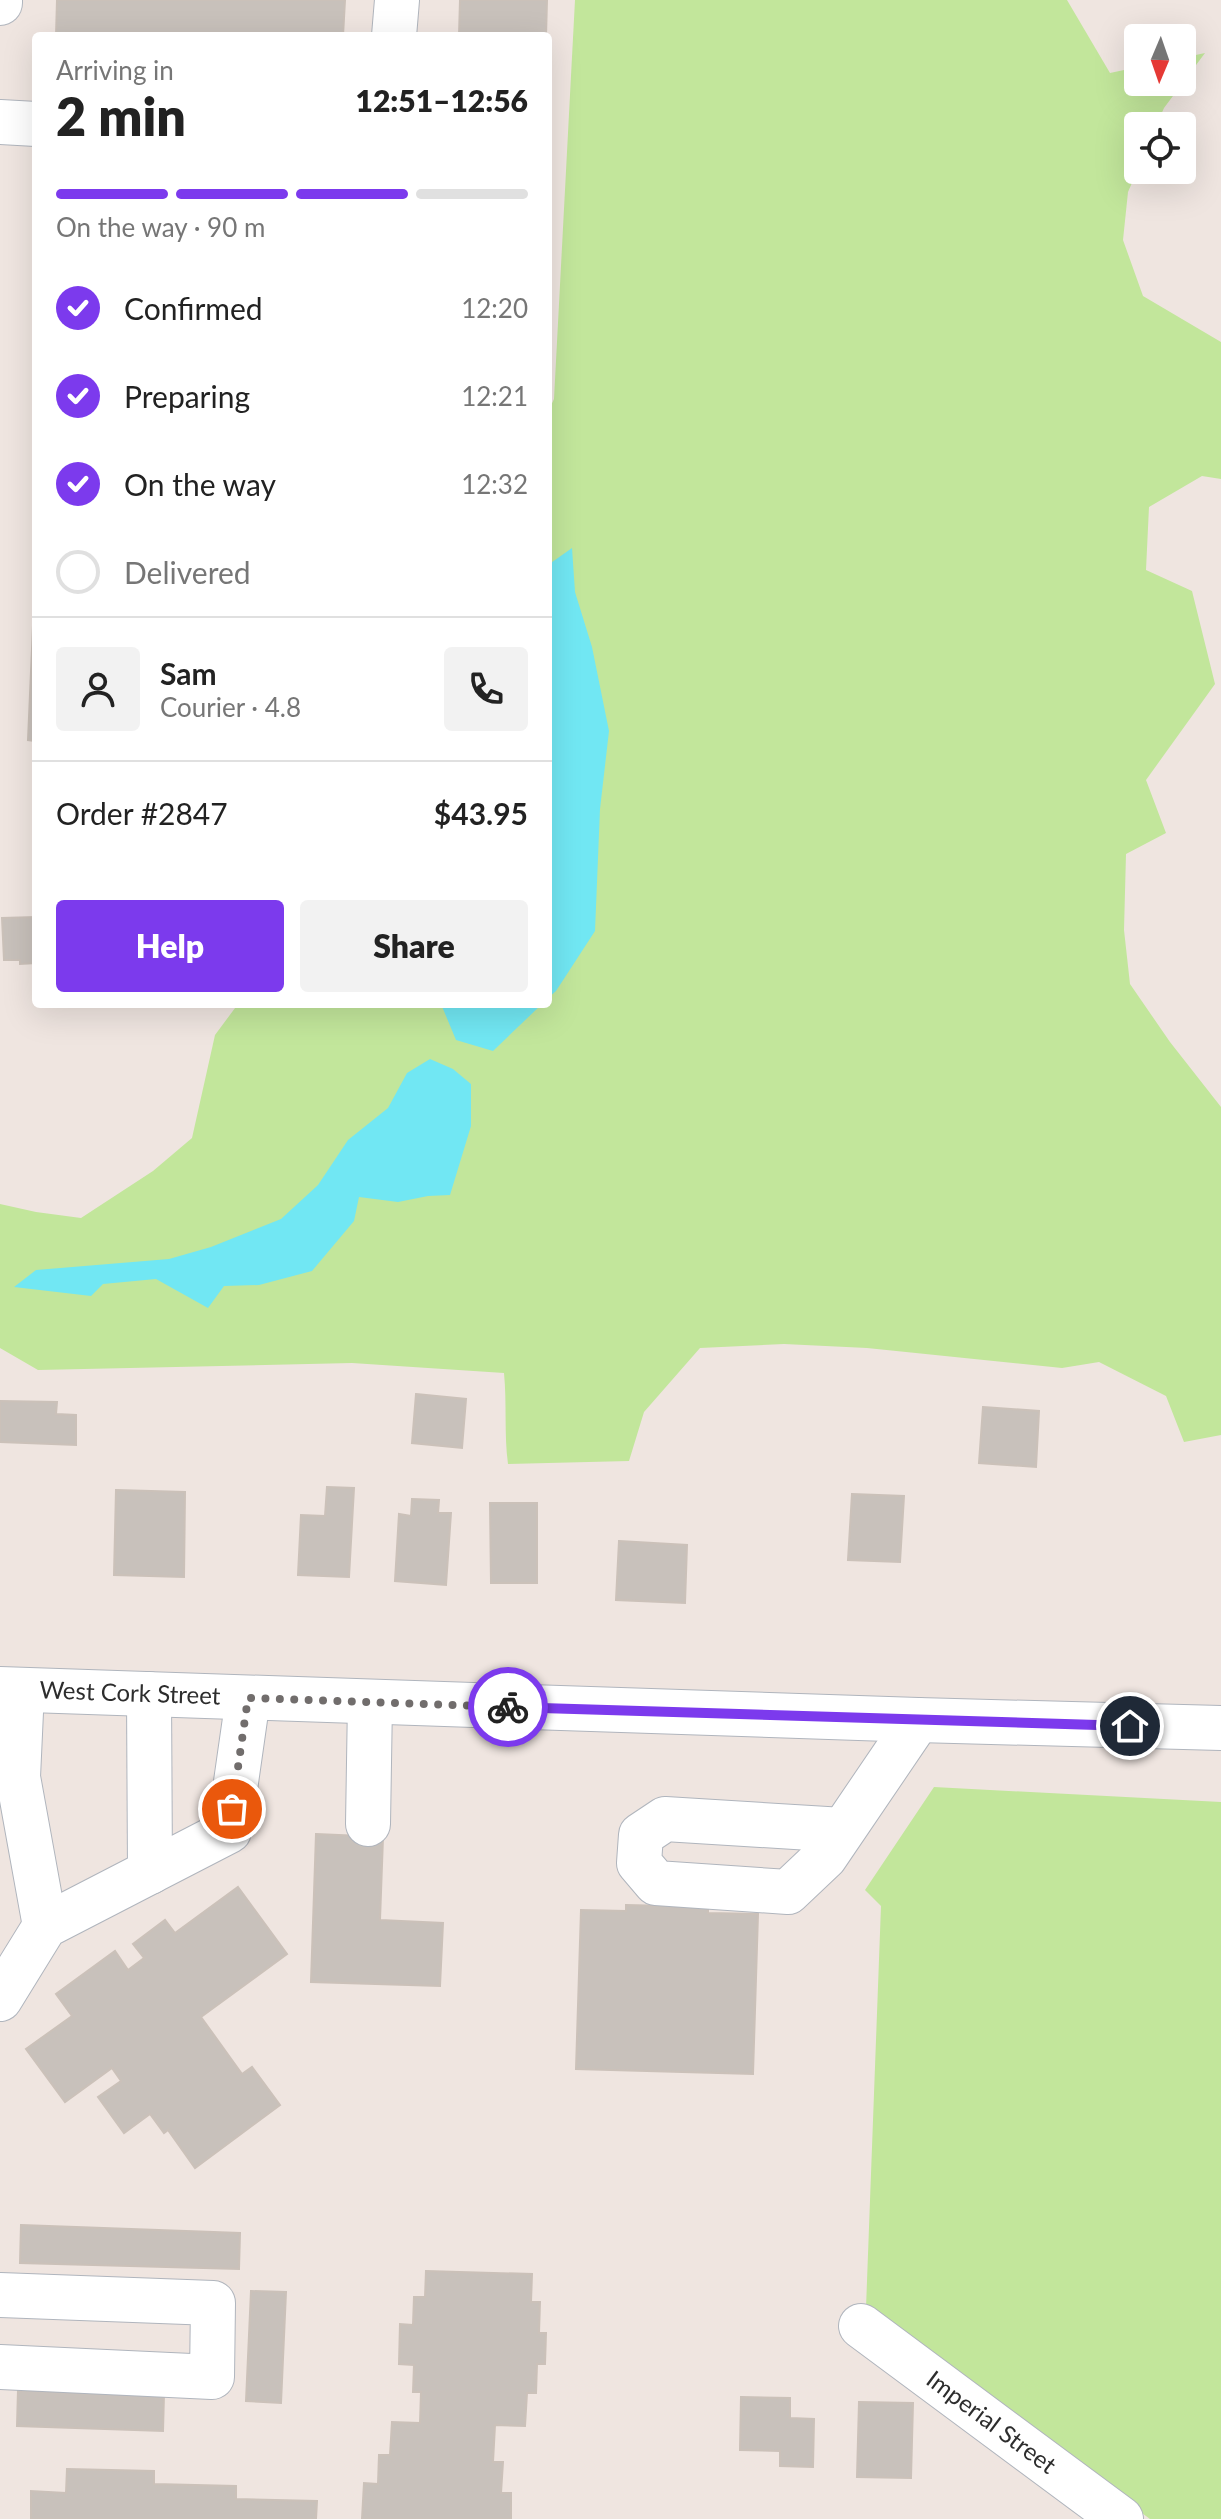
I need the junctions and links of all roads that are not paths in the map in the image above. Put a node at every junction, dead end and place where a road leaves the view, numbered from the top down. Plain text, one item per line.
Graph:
1 (397, 0) edge
2 (394, 32) edge
3 (0, 122) edge
4 (32, 124) edge
5 (11, 1689) edge
6 (149, 1694) junction
7 (248, 1698) junction
8 (370, 1702) junction
9 (918, 1720) junction
10 (1221, 1728) edge
11 (368, 1824) dead end
12 (843, 1830) dead end
13 (150, 1872) junction
14 (45, 1926) junction
15 (0, 1999) edge
16 (0, 2295) edge
17 (861, 2326) dead end
18 (0, 2367) edge
19 (1121, 2519) edge

1 - 2 street
3 - 4 street
5 - 6 street, West Cork Street
5 - 14 street
6 - 7 street, West Cork Street
6 - 13 street
7 - 8 street, West Cork Street
7 - 13 street
8 - 9 street, West Cork Street
8 - 11 street
9 - 10 street, West Cork Street
9 - 12 street
13 - 14 street
14 - 15 street
16 - 18 street
17 - 19 street, Imperial Street

